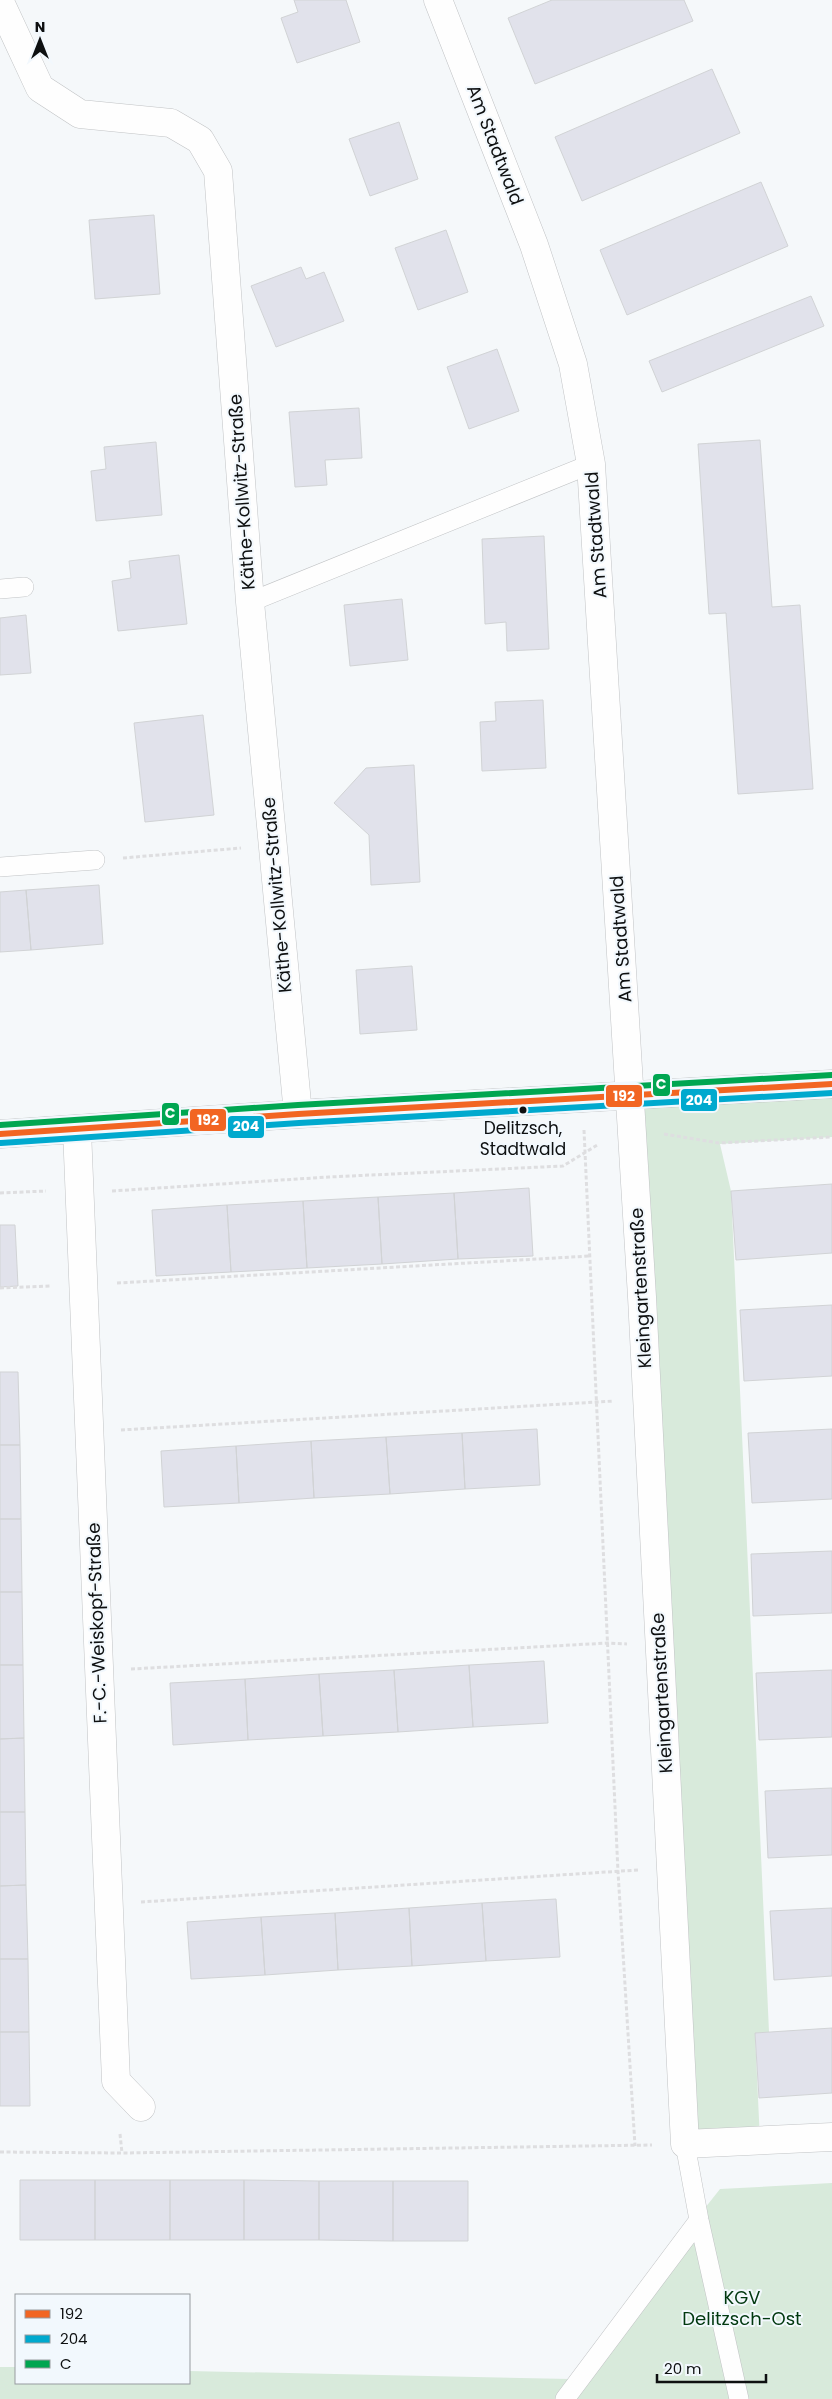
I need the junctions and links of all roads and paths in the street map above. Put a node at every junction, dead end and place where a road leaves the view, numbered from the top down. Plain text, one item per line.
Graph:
1 (438, 0) edge
2 (0, 2) edge
3 (592, 464) junction
4 (24, 587) dead end
5 (0, 590) edge
6 (250, 602) junction
7 (273, 846) junction
8 (95, 860) joint
9 (0, 867) edge
10 (832, 1084) edge
11 (631, 1094) junction
12 (583, 1097) junction
13 (298, 1114) junction
14 (77, 1130) junction
15 (0, 1134) edge
16 (633, 1137) junction
17 (832, 1137) edge
18 (585, 1154) junction
19 (78, 1190) junction
20 (0, 1193) edge
21 (590, 1256) junction
22 (82, 1285) junction
23 (0, 1288) edge
24 (647, 1399) junction
25 (597, 1402) junction
26 (88, 1432) junction
27 (608, 1643) junction
28 (660, 1646) junction
29 (99, 1671) junction
30 (671, 1868) junction
31 (618, 1872) junction
32 (108, 1904) junction
33 (141, 2107) dead end
34 (832, 2137) edge
35 (685, 2144) junction
36 (635, 2146) junction
37 (0, 2152) edge
38 (699, 2220) junction
39 (565, 2399) edge
40 (740, 2399) edge

1 - 3 street, Am Stadtwald
2 - 6 street, Käthe-Kollwitz-Straße
3 - 6 lane
3 - 11 street, Am Stadtwald
4 - 5 lane
6 - 7 street, Käthe-Kollwitz-Straße
7 - 8 path
7 - 13 street, Käthe-Kollwitz-Straße
8 - 9 lane
10 - 11 street
11 - 12 street
11 - 16 street, Kleingartenstraße
12 - 13 street
12 - 18 path
13 - 14 street
14 - 15 street
14 - 19 street, F.-C.-Weiskopf-Straße
16 - 17 path
16 - 18 path
16 - 24 street, Kleingartenstraße
18 - 19 path
18 - 21 path
19 - 20 path
19 - 22 street, F.-C.-Weiskopf-Straße
21 - 22 path
21 - 25 path
22 - 23 path
22 - 26 street, F.-C.-Weiskopf-Straße
24 - 25 path
24 - 28 street, Kleingartenstraße
25 - 26 path
25 - 27 path
26 - 29 street, F.-C.-Weiskopf-Straße
27 - 28 path
27 - 29 path
27 - 31 path
28 - 30 street, Kleingartenstraße
29 - 32 street, F.-C.-Weiskopf-Straße
30 - 31 path
30 - 35 street, Kleingartenstraße
31 - 32 path
31 - 36 path
32 - 33 street, F.-C.-Weiskopf-Straße
34 - 35 street
35 - 36 path
35 - 38 lane
36 - 37 path
38 - 39 lane
38 - 40 lane

